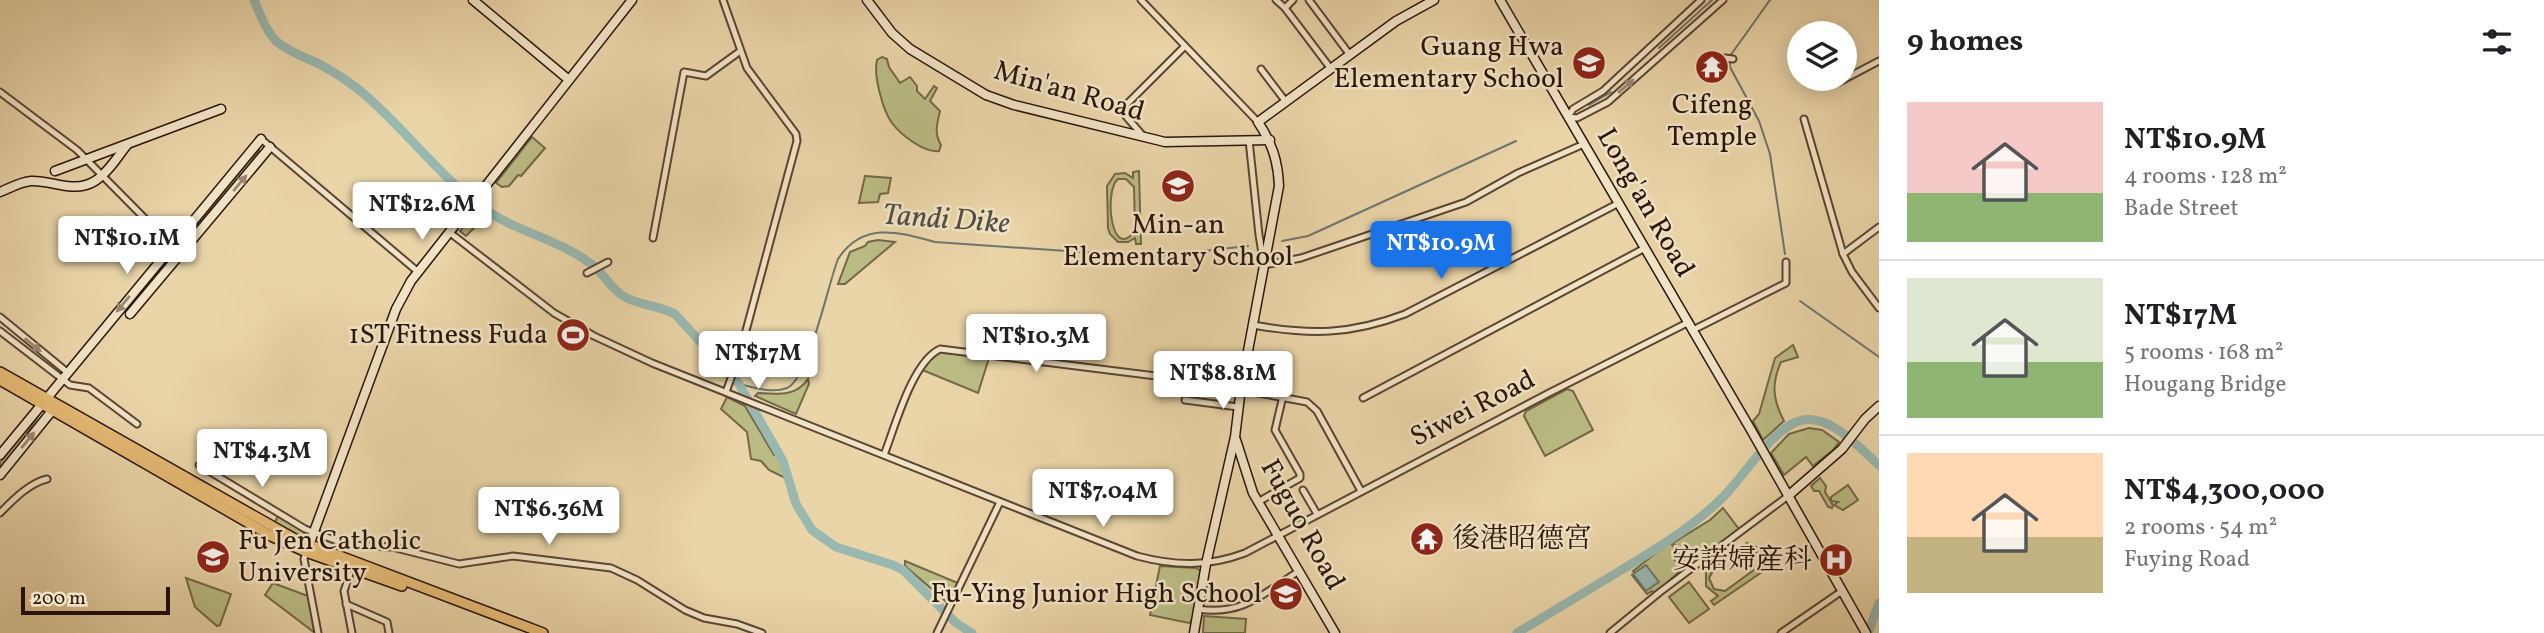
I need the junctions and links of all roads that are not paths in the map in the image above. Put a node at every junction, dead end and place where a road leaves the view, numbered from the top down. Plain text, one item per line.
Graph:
1 (473, 0) edge
2 (632, 0) edge
3 (723, 0) edge
4 (867, 0) edge
5 (1141, 0) edge
6 (1276, 0) edge
7 (1293, 0) edge
8 (1309, 0) edge
9 (1434, 0) edge
10 (1500, 0) edge
11 (1701, 0) edge
12 (1723, 0) edge
13 (1285, 8) junction
14 (1185, 46) junction
15 (739, 52) junction
16 (1350, 55) junction
17 (1725, 58) dead end
18 (1733, 59) dead end
19 (1879, 61) edge
20 (1261, 69) dead end
21 (1331, 69) junction
22 (1857, 73) edge
23 (569, 80) junction
24 (0, 92) edge
25 (1286, 102) junction
26 (221, 109) dead end
27 (1568, 117) junction
28 (1804, 120) dead end
29 (1258, 122) junction
30 (1145, 138) junction
31 (261, 139) joint
32 (1249, 140) junction
33 (1270, 140) junction
34 (129, 142) junction
35 (1584, 144) junction
36 (270, 147) junction
37 (87, 159) junction
38 (55, 171) dead end
39 (102, 175) junction
40 (0, 192) edge
41 (1619, 202) junction
42 (1879, 227) edge
43 (449, 232) junction
44 (653, 237) dead end
45 (171, 246) junction
46 (1645, 248) junction
47 (180, 254) junction
48 (1843, 254) junction
49 (608, 262) dead end
50 (1786, 262) dead end
51 (1264, 265) junction
52 (417, 271) junction
53 (587, 273) dead end
54 (1879, 308) edge
55 (130, 314) dead end
56 (0, 317) edge
57 (1253, 325) junction
58 (1691, 326) junction
59 (0, 331) edge
60 (0, 372) edge
61 (64, 376) junction
62 (0, 380) edge
63 (1241, 388) junction
64 (728, 391) junction
65 (1283, 396) junction
66 (1363, 397) dead end
67 (1185, 400) dead end
68 (44, 401) junction
69 (1879, 405) edge
70 (55, 407) junction
71 (1238, 407) junction
72 (137, 424) dead end
73 (1235, 437) junction
74 (884, 455) junction
75 (0, 456) edge
76 (199, 465) dead end
77 (0, 475) edge
78 (47, 479) dead end
79 (1303, 490) dead end
80 (1361, 491) junction
81 (1788, 496) junction
82 (1000, 502) junction
83 (1258, 502) junction
84 (0, 513) edge
85 (1317, 514) junction
86 (314, 534) junction
87 (1279, 536) junction
88 (308, 548) junction
89 (1206, 564) junction
90 (352, 568) junction
91 (1299, 571) junction
92 (1842, 591) junction
93 (346, 604) junction
94 (1198, 608) junction
95 (938, 631) edge
96 (1865, 631) edge
97 (318, 633) edge
98 (352, 633) edge
99 (389, 633) edge
100 (526, 633) edge
101 (543, 633) edge
102 (762, 633) edge
103 (1194, 633) edge
104 (1335, 633) edge
105 (1610, 633) edge
106 (1781, 633) edge

1 - 23 street
2 - 23 street
3 - 15 street
4 - 30 street, Min'an Road
5 - 14 street
6 - 13 street
7 - 13 street
8 - 16 street
9 - 16 street
10 - 27 street, Long'an Road
11 - 27 street
27 -> 12 street
13 - 21 street
14 - 29 street
14 - 30 street
15 - 44 street
15 - 64 street
16 - 21 street
17 - 18 street
19 - 22 street
20 - 25 street
21 - 25 street
23 - 43 street
24 - 37 street
25 - 29 street
26 - 34 street
27 - 35 street, Long'an Road
28 - 48 street
29 - 33 street
30 - 32 street, Min'an Road
31 - 36 street
31 - 45 street
32 - 33 street, Min'an Road
32 - 51 street
33 - 51 street
34 - 37 street
34 - 39 street
35 - 41 street, Long'an Road
35 - 51 street
47 -> 36 street
36 - 52 street
37 - 38 street
37 - 39 street
39 - 40 street
39 - 45 street
41 - 46 street, Long'an Road
41 - 57 street
42 - 48 street
43 - 52 street
43 - 64 street, Siwei Road
45 - 47 street
45 -> 61 street
46 - 58 street, Long'an Road
46 - 66 street
47 - 55 street
48 - 54 street
49 - 53 street
50 - 58 street, Siwei Road
51 - 57 street
52 - 86 street
56 -> 61 street
57 - 63 street
58 - 80 street, Siwei Road
58 - 81 street, Long'an Road
59 - 61 street
60 - 68 main road
61 - 68 street
61 - 72 street
62 - 68 main road
63 - 65 street
63 - 71 street
63 - 74 street
64 - 74 street, Siwei Road
65 - 80 street
65 - 83 street
67 - 71 street
68 - 70 main road
68 - 75 street
69 - 81 street
77 -> 70 street
70 - 88 main road
71 - 73 street
73 - 83 street, Fuguo Road
73 - 89 street
74 - 82 street, Siwei Road
76 - 86 street
78 - 84 street
79 - 85 street
80 - 85 street, Siwei Road
81 - 92 street
81 - 105 street
82 - 89 street, Siwei Road
82 - 95 street
83 - 87 street, Fuguo Road
85 - 87 street, Siwei Road
86 - 88 street
86 - 102 street
87 - 89 street, Siwei Road
87 - 91 street, Fuguo Road
88 - 90 main road
88 - 97 street
88 - 101 main road
89 - 94 street
90 - 93 street
90 - 100 main road
91 - 94 street
91 - 104 street, Fuguo Road
92 - 96 street
92 - 106 street
93 - 98 street
93 - 99 street
94 - 103 street

